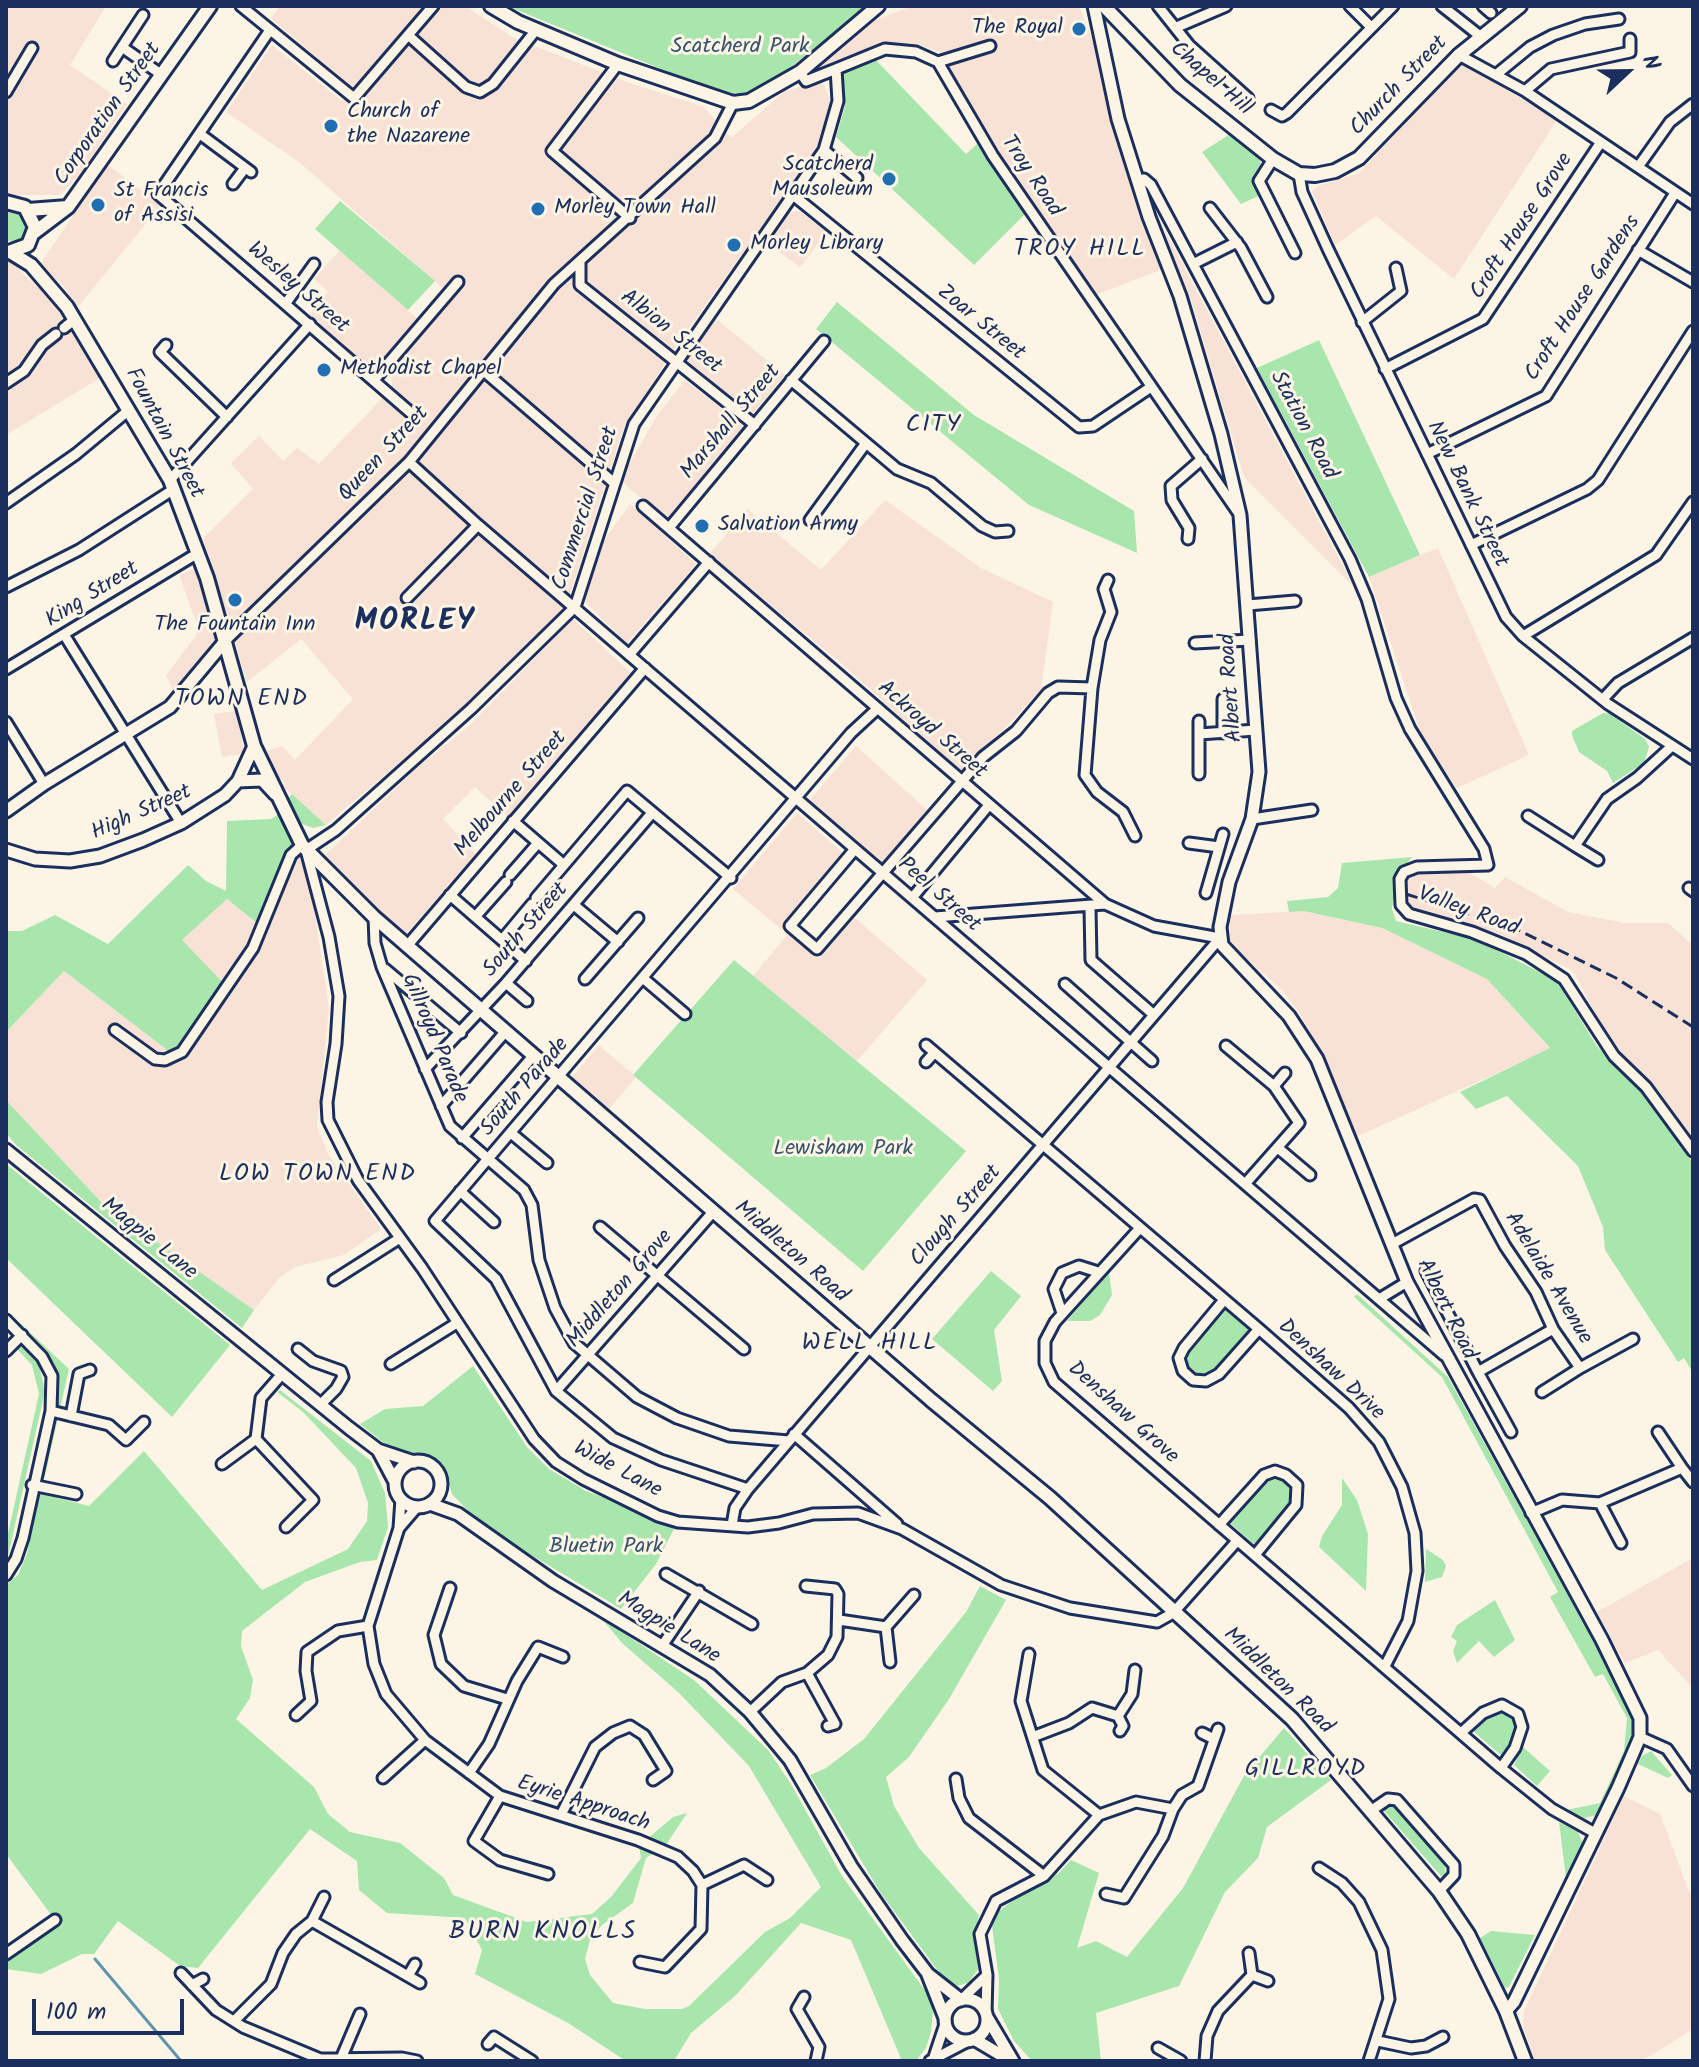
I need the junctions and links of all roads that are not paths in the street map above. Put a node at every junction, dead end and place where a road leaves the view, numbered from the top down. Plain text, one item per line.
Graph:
1 (210, 6) edge
2 (241, 6) edge
3 (433, 6) edge
4 (491, 6) edge
5 (878, 6) edge
6 (1094, 6) edge
7 (1104, 6) edge
8 (1158, 6) edge
9 (1226, 6) edge
10 (1350, 6) edge
11 (1393, 6) edge
12 (1442, 6) edge
13 (1520, 6) edge
14 (1455, 10) edge
15 (143, 15) dead end
16 (1619, 19) dead end
17 (1177, 27) junction
18 (1371, 27) junction
19 (270, 30) junction
20 (536, 30) junction
21 (408, 35) junction
22 (1480, 36) junction
23 (1630, 39) dead end
24 (990, 46) dead end
25 (122, 47) junction
26 (32, 48) dead end
27 (1459, 55) junction
28 (113, 61) dead end
29 (938, 62) junction
30 (618, 64) junction
31 (836, 69) junction
32 (800, 72) junction
33 (1497, 74) junction
34 (162, 75) junction
35 (1525, 91) junction
36 (6, 92) edge
37 (1248, 98) dead end
38 (733, 103) junction
39 (1693, 104) edge
40 (1271, 110) dead end
41 (200, 134) junction
42 (1601, 142) junction
43 (824, 150) junction
44 (1273, 159) junction
45 (1638, 167) junction
46 (1299, 174) junction
47 (857, 178) dead end
48 (1138, 180) junction
49 (233, 184) dead end
50 (1675, 193) junction
51 (793, 195) junction
52 (6, 202) edge
53 (1693, 204) edge
54 (68, 207) junction
55 (1210, 208) dead end
56 (28, 210) junction
57 (630, 218) junction
58 (31, 238) junction
59 (1237, 242) junction
60 (1638, 250) junction
61 (8, 252) edge
62 (1295, 253) dead end
63 (580, 262) junction
64 (314, 264) dead end
65 (1193, 264) junction
66 (31, 265) junction
67 (1396, 268) dead end
68 (458, 282) dead end
69 (1693, 282) edge
70 (1267, 297) dead end
71 (286, 303) junction
72 (75, 319) junction
73 (1362, 322) junction
74 (310, 324) junction
75 (1693, 331) edge
76 (824, 341) dead end
77 (166, 345) dead end
78 (677, 360) junction
79 (1385, 369) junction
80 (485, 372) junction
81 (374, 380) junction
82 (791, 380) junction
83 (6, 383) edge
84 (1151, 387) junction
85 (129, 410) junction
86 (411, 413) dead end
87 (227, 417) junction
88 (755, 425) junction
89 (866, 443) junction
90 (1427, 454) junction
91 (1202, 459) junction
92 (409, 462) junction
93 (613, 482) junction
94 (172, 484) junction
95 (1693, 502) edge
96 (6, 503) edge
97 (643, 506) dead end
98 (1240, 515) junction
99 (810, 520) dead end
100 (478, 525) junction
101 (669, 528) junction
102 (1008, 531) dead end
103 (1188, 539) dead end
104 (1471, 545) junction
105 (198, 553) junction
106 (709, 562) junction
107 (1108, 580) dead end
108 (6, 587) edge
109 (407, 598) dead end
110 (1295, 601) dead end
111 (1248, 605) junction
112 (575, 607) junction
113 (65, 636) junction
114 (1523, 636) junction
115 (1693, 638) edge
116 (226, 640) junction
117 (1250, 640) junction
118 (1195, 643) dead end
119 (629, 655) junction
120 (645, 668) junction
121 (6, 669) edge
122 (1092, 688) junction
123 (1223, 699) dead end
124 (1603, 699) junction
125 (878, 708) junction
126 (1199, 721) dead end
127 (6, 722) edge
128 (1256, 730) junction
129 (1223, 733) junction
130 (1199, 734) junction
131 (126, 737) junction
132 (254, 746) junction
133 (1672, 746) junction
134 (1693, 759) edge
135 (1199, 774) dead end
136 (238, 781) junction
137 (962, 782) junction
138 (44, 784) junction
139 (278, 798) junction
140 (798, 800) junction
141 (989, 805) junction
142 (1312, 810) dead end
143 (6, 811) edge
144 (652, 813) junction
145 (1528, 816) dead end
146 (1252, 819) junction
147 (513, 821) junction
148 (181, 823) junction
149 (1223, 834) dead end
150 (1135, 836) dead end
151 (538, 843) junction
152 (1189, 843) dead end
153 (1575, 846) junction
154 (304, 847) junction
155 (1219, 847) junction
156 (855, 849) junction
157 (6, 850) edge
158 (1598, 860) dead end
159 (564, 865) junction
160 (1488, 865) joint
161 (884, 873) junction
162 (731, 878) junction
163 (1209, 879) junction
164 (1229, 882) junction
165 (1206, 893) dead end
166 (450, 895) junction
167 (912, 898) junction
168 (1105, 904) junction
169 (574, 905) junction
170 (1090, 908) junction
171 (374, 917) junction
172 (475, 917) junction
173 (935, 917) junction
174 (638, 918) dead end
175 (1220, 938) junction
176 (502, 940) junction
177 (618, 942) junction
178 (407, 946) junction
179 (526, 961) junction
180 (382, 967) junction
181 (585, 979) dead end
182 (644, 979) junction
183 (506, 983) junction
184 (1065, 984) dead end
185 (527, 1001) dead end
186 (482, 1011) junction
187 (685, 1014) dead end
188 (1154, 1015) junction
189 (115, 1030) dead end
190 (506, 1031) junction
191 (461, 1033) junction
192 (1131, 1042) junction
193 (1226, 1046) dead end
194 (534, 1055) junction
195 (1152, 1061) dead end
196 (926, 1062) dead end
197 (1109, 1067) junction
198 (425, 1069) junction
199 (1285, 1073) dead end
200 (558, 1077) junction
201 (1274, 1086) junction
202 (441, 1106) junction
203 (511, 1133) junction
204 (462, 1138) junction
205 (1042, 1144) junction
206 (1278, 1148) junction
207 (6, 1150) edge
208 (1693, 1151) edge
209 (487, 1160) junction
210 (547, 1163) dead end
211 (1310, 1175) dead end
212 (1245, 1184) junction
213 (460, 1191) junction
214 (713, 1212) junction
215 (494, 1222) dead end
216 (600, 1227) dead end
217 (1140, 1228) junction
218 (400, 1238) junction
219 (1392, 1244) junction
220 (1426, 1271) dead end
221 (1098, 1272) junction
222 (656, 1275) junction
223 (334, 1280) dead end
224 (1407, 1282) junction
225 (1379, 1299) junction
226 (1224, 1300) junction
227 (1062, 1313) junction
228 (6, 1320) edge
229 (457, 1323) junction
230 (1259, 1329) junction
231 (1553, 1329) junction
232 (22, 1335) junction
233 (1633, 1339) dead end
234 (869, 1347) junction
235 (298, 1349) dead end
236 (744, 1349) dead end
237 (6, 1351) edge
238 (1444, 1355) junction
239 (587, 1356) junction
240 (391, 1364) dead end
241 (1580, 1368) junction
242 (90, 1370) dead end
243 (1478, 1372) junction
244 (282, 1374) junction
245 (556, 1391) junction
246 (1542, 1392) dead end
247 (320, 1405) junction
248 (51, 1411) junction
249 (71, 1416) junction
250 (144, 1422) dead end
251 (1511, 1432) dead end
252 (1658, 1432) dead end
253 (791, 1438) junction
254 (256, 1439) junction
255 (378, 1450) junction
256 (414, 1462) junction
257 (222, 1464) dead end
258 (1682, 1468) junction
259 (395, 1482) junction
260 (1693, 1482) edge
261 (32, 1485) junction
262 (441, 1486) junction
263 (748, 1489) junction
264 (76, 1494) dead end
265 (401, 1499) junction
266 (1600, 1503) junction
267 (430, 1504) junction
268 (417, 1507) junction
269 (1531, 1513) junction
270 (458, 1514) junction
271 (732, 1525) junction
272 (1219, 1525) junction
273 (286, 1527) dead end
274 (399, 1528) junction
275 (902, 1529) junction
276 (1237, 1541) junction
277 (1621, 1543) dead end
278 (1255, 1555) junction
279 (666, 1574) dead end
280 (6, 1575) edge
281 (806, 1586) dead end
282 (450, 1588) dead end
283 (699, 1591) junction
284 (914, 1595) dead end
285 (1173, 1613) junction
286 (839, 1620) junction
287 (752, 1624) dead end
288 (368, 1626) junction
289 (886, 1627) junction
290 (662, 1646) junction
291 (1029, 1654) dead end
292 (563, 1657) dead end
293 (890, 1662) dead end
294 (1385, 1666) junction
295 (1029, 1668) junction
296 (1042, 1669) dead end
297 (807, 1673) junction
298 (1119, 1674) dead end
299 (507, 1699) junction
300 (750, 1712) junction
301 (296, 1715) dead end
302 (1118, 1716) junction
303 (828, 1726) dead end
304 (1218, 1729) dead end
305 (1120, 1731) dead end
306 (1462, 1732) junction
307 (1202, 1733) dead end
308 (1035, 1736) junction
309 (1640, 1737) junction
310 (1214, 1739) junction
311 (425, 1740) junction
312 (1501, 1768) junction
313 (469, 1773) junction
314 (383, 1778) dead end
315 (956, 1779) dead end
316 (653, 1780) dead end
317 (1693, 1786) edge
318 (500, 1796) junction
319 (1173, 1809) junction
320 (1372, 1810) junction
321 (561, 1815) junction
322 (1099, 1815) junction
323 (1595, 1833) junction
324 (1319, 1868) dead end
325 (548, 1874) dead end
326 (1044, 1876) junction
327 (767, 1880) dead end
328 (702, 1885) junction
329 (1439, 1891) junction
330 (1106, 1894) dead end
331 (324, 1897) dead end
332 (55, 1920) dead end
333 (312, 1921) junction
334 (1249, 1953) dead end
335 (6, 1954) edge
336 (640, 1962) dead end
337 (415, 1964) dead end
338 (181, 1973) dead end
339 (928, 1974) junction
340 (987, 1975) junction
341 (1252, 1975) junction
342 (408, 1976) junction
343 (203, 1979) dead end
344 (1268, 1981) dead end
345 (420, 1983) dead end
346 (192, 1985) junction
347 (804, 1997) dead end
348 (962, 2000) junction
349 (1506, 2011) junction
350 (360, 2014) dead end
351 (986, 2015) junction
352 (235, 2020) junction
353 (946, 2020) junction
354 (1443, 2037) dead end
355 (972, 2040) junction
356 (1378, 2041) junction
357 (488, 2044) dead end
358 (1158, 2048) dead end
359 (932, 2059) edge
360 (384, 2060) edge
361 (340, 2061) edge
362 (417, 2061) edge
363 (532, 2061) edge
364 (816, 2061) edge
365 (1012, 2061) edge
366 (1181, 2061) edge
367 (1205, 2061) edge
368 (1369, 2061) edge
369 (1525, 2061) edge

1 - 34 main road, Corporation Street
2 - 19 street
3 - 21 street
4 - 20 main road
5 - 32 main road
6 - 48 street, Station Road
7 - 44 main road, Chapel Hill
8 - 17 street
9 - 17 street
10 - 18 street
11 - 18 street
12 - 14 street
13 - 22 main road, Church Street
14 - 22 street
15 - 25 street
16 - 33 street
17 - 37 street
18 - 40 street
19 - 21 street
19 - 41 street
20 - 21 street
20 - 30 main road
22 - 27 main road, Church Street
23 - 35 street
24 - 29 street
25 - 28 street
25 - 34 street
26 - 36 street
27 - 33 street
27 - 46 main road, Church Street
29 - 31 street
29 - 84 street, Troy Road
30 - 38 main road
30 - 57 street
31 - 32 street
31 - 43 street, Commercial Street
32 - 38 main road
33 - 35 street
34 - 54 main road, Corporation Street
35 - 42 street
38 - 57 street, Queen Street
39 - 45 street
41 - 49 street
41 - 71 street, Wesley Street
42 - 45 street
42 - 79 street, Croft House Grove
43 - 47 street
43 - 51 street, Commercial Street
44 - 46 main road, Chapel Hill
44 - 62 street
45 - 50 street
46 - 73 street, New Bank Street
48 - 65 street, Station Road
48 - 98 street, Albert Road
50 - 53 street
50 - 60 street, Croft House Gardens
51 - 78 street, Commercial Street
51 - 84 street, Zoar Street
52 - 56 main road, Corporation Street
54 - 56 main road, Corporation Street
54 - 58 main road, Corporation Street
55 - 59 street
56 - 58 main road
57 - 63 street, Queen Street
58 - 61 main road, Corporation Street
58 - 66 main road
59 - 65 street
59 - 70 street
60 - 69 street
60 - 90 street, Croft House Gardens
61 - 66 main road, Fountain Street
63 - 78 street, Albion Street
63 - 80 street, Queen Street
64 - 71 street
65 - 160 street, Station Road
66 - 72 main road, Fountain Street
67 - 73 street
68 - 81 street
71 - 74 street, Wesley Street
72 - 83 street
72 - 85 main road, Fountain Street
73 - 79 street, New Bank Street
74 - 81 street, Wesley Street
74 - 87 street
75 - 104 street
76 - 82 street, Marshall Street
77 - 87 street
78 - 88 street, Albion Street
78 - 93 street, Commercial Street
79 - 90 street, New Bank Street
80 - 92 street, Queen Street
80 - 93 street
81 - 86 street, Wesley Street
82 - 88 street, Marshall Street
82 - 89 street
84 - 91 street, Troy Road
85 - 94 main road, Fountain Street
85 - 96 street
87 - 94 street
88 - 101 street, Marshall Street
89 - 99 street
89 - 102 street
90 - 104 street, New Bank Street
91 - 98 street, Troy Road
91 - 103 street
92 - 100 street, Peel Street
92 - 116 street, Queen Street
93 - 112 street, Commercial Street
94 - 105 main road, Fountain Street
94 - 108 street
95 - 114 street
97 - 101 street, Ackroyd Street
98 - 111 street, Albert Road
100 - 109 street
100 - 112 street, Peel Street
101 - 106 street, Ackroyd Street
104 - 114 street, New Bank Street
105 - 113 street, King Street
105 - 116 main road, Fountain Street
106 - 119 street
106 - 125 street, Ackroyd Street
107 - 122 street
110 - 111 street, Albert Road
111 - 117 street, Albert Road
112 - 119 street, Peel Street
112 - 154 street, Commercial Street
113 - 121 street, King Street
113 - 131 street
114 - 124 street, New Bank Street
115 - 124 street
116 - 131 street
116 - 132 main road, Middleton Road
117 - 118 street
117 - 128 street, Albert Road
119 - 120 street, Peel Street
120 - 140 street, Peel Street
120 - 147 street, Melbourne Street
122 - 137 street
122 - 150 street
123 - 129 street
124 - 133 street, New Bank Street
125 - 137 street, Ackroyd Street
125 - 140 street, South Parade
126 - 130 street
127 - 138 street
128 - 129 street
128 - 146 street, Albert Road
129 - 130 street
130 - 135 street
131 - 138 street
131 - 148 street
132 - 136 street, High Street
132 - 139 main road, Middleton Road
133 - 134 street, New Bank Street
133 - 153 street
136 - 139 street
136 - 148 street, High Street
137 - 141 street, Ackroyd Street
137 - 161 street
138 - 143 street
139 - 154 main road, Middleton Road
140 - 156 street, Peel Street
140 - 162 street, South Parade
141 - 167 street
141 - 168 street, Ackroyd Street
142 - 146 street
144 - 159 street
144 - 162 street
144 - 169 street, South Street
145 - 153 street
146 - 164 street, Albert Road
147 - 151 street
147 - 166 street, Melbourne Street
148 - 157 street, High Street
149 - 155 street
151 - 159 street
151 - 172 street
152 - 155 street
153 - 158 street
154 - 171 main road, Middleton Road
154 - 189 street
154 - 218 street, Wide Lane
155 - 163 street
156 - 161 street, Peel Street
156 - 161 street
159 - 176 street
160 - 208 street, Valley Road
161 - 167 street, Peel Street
162 - 182 street, South Parade
163 - 164 street
163 - 165 street
164 - 175 street, Albert Road
166 - 172 street
166 - 178 street, Melbourne Street
167 - 173 street, Peel Street
168 - 170 street
168 - 175 street, Ackroyd Street
169 - 177 street
169 - 179 street, South Street
170 - 173 street
170 - 188 street
171 - 178 main road, Middleton Road
171 - 180 street, Gillroyd Parade
172 - 176 street
173 - 197 street, Peel Street
174 - 177 street
175 - 188 street, Clough Street
175 - 219 street, Albert Road
176 - 179 street
177 - 181 street
178 - 186 main road, Middleton Road
179 - 183 street, South Street
180 - 191 street
180 - 198 street, Gillroyd Parade
182 - 187 street
182 - 200 street, South Parade
183 - 185 street
183 - 186 street, South Street
184 - 192 street
186 - 190 main road, Middleton Road
186 - 191 street, South Street
188 - 192 street, Clough Street
190 - 194 main road, Middleton Road
190 - 202 street
191 - 198 street, South Street
192 - 195 street
192 - 197 street, Clough Street
193 - 201 street
194 - 200 main road, Middleton Road
194 - 204 street
196 - 205 street, Denshaw Drive
197 - 205 street, Clough Street
197 - 212 street, Peel Street
198 - 202 street, Gillroyd Parade
199 - 201 street
200 - 203 street, South Parade
200 - 214 main road, Middleton Road
201 - 206 street
202 - 204 street, Gillroyd Parade
203 - 209 street, South Parade
203 - 210 street
204 - 209 street, Gillroyd Parade
205 - 217 street, Denshaw Drive
205 - 234 street, Clough Street
206 - 211 street
206 - 212 street
207 - 244 street, Magpie Lane
209 - 213 street, South Parade
209 - 239 street, Gillroyd Parade
212 - 225 street, Peel Street
213 - 215 street
213 - 245 street, South Parade
214 - 222 street, Middleton Grove
214 - 234 main road, Middleton Road
216 - 222 street
217 - 221 street, Denshaw Grove
217 - 226 street, Denshaw Drive
218 - 223 street
218 - 229 street, Wide Lane
219 - 224 street, Albert Road
219 - 231 street, Adelaide Avenue
220 - 243 street
221 - 227 street, Denshaw Grove
221 - 227 street, Denshaw Grove
222 - 236 street
222 - 239 street, Middleton Grove
224 - 225 street
224 - 238 street, Albert Road
225 - 238 street, Peel Street
226 - 230 street, Denshaw Drive
226 - 230 street, Denshaw Drive
227 - 272 street, Denshaw Grove
228 - 232 street
229 - 240 street
229 - 271 street, Wide Lane
230 - 294 street, Denshaw Drive
231 - 241 street, Adelaide Avenue
231 - 243 street
232 - 237 street
232 - 248 street
233 - 241 street, Adelaide Avenue
234 - 253 street, Clough Street
234 - 285 main road, Middleton Road
235 - 247 street
238 - 269 street, Albert Road
239 - 245 street, Middleton Grove
239 - 253 street, Gillroyd Parade
241 - 246 street
242 - 249 street
243 - 251 street
244 - 247 street, Magpie Lane
244 - 254 street
245 - 263 street
247 - 255 street, Magpie Lane
248 - 249 street
248 - 261 street
249 - 250 street
252 - 258 street
253 - 263 street, Clough Street
253 - 275 street
254 - 257 street
254 - 273 street
255 - 256 street, Magpie Lane
255 - 259 street, Magpie Lane
256 - 259 street
256 - 262 street
258 - 260 street
258 - 266 street
259 - 265 street
261 - 264 street
261 - 280 street
262 - 267 street
262 - 270 street, Magpie Lane
263 - 271 street, Clough Street
265 - 268 street
265 - 274 street, Eyrie Approach
266 - 269 street
266 - 277 street
267 - 268 street
267 - 270 street, Magpie Lane
268 - 274 street, Eyrie Approach
269 - 309 street, Albert Road
270 - 290 street, Magpie Lane
271 - 275 street, Wide Lane
272 - 276 street, Denshaw Grove
272 - 278 street
274 - 288 street, Eyrie Approach
275 - 285 street, Wide Lane
276 - 278 street, Denshaw Grove
276 - 285 street
278 - 294 street, Denshaw Grove
279 - 283 street
281 - 286 street
282 - 299 street
283 - 287 street
283 - 290 street
284 - 289 street
285 - 320 main road, Middleton Road
286 - 289 street
286 - 297 street
288 - 301 street
288 - 311 street, Eyrie Approach
289 - 293 street
290 - 300 street, Magpie Lane
291 - 295 street
292 - 299 street
294 - 306 street, Denshaw Grove
295 - 296 street
295 - 308 street
297 - 300 street
297 - 303 street
298 - 302 street
299 - 313 street
300 - 339 street, Magpie Lane
302 - 305 street
302 - 308 street
304 - 310 street
306 - 312 street, Denshaw Grove
306 - 312 street
307 - 310 street
308 - 322 street
309 - 317 street
309 - 323 street
310 - 319 street
311 - 313 street, Eyrie Approach
311 - 314 street
312 - 323 street, Denshaw Grove
313 - 318 street, Eyrie Approach
315 - 326 street
316 - 321 street
318 - 321 street, Eyrie Approach
318 - 325 street
319 - 322 street
319 - 330 street
320 - 329 main road, Middleton Road
320 - 329 street
321 - 328 street, Eyrie Approach
322 - 326 street
323 - 349 street
324 - 356 street
326 - 340 street
327 - 328 street
328 - 336 street
329 - 349 main road, Middleton Road
331 - 333 street
332 - 335 street
333 - 342 street
333 - 352 street
334 - 341 street
337 - 342 street
338 - 346 street
339 - 348 street, Magpie Lane
339 - 353 street, Magpie Lane
340 - 348 street
340 - 351 street
341 - 344 street
341 - 367 street
342 - 345 street
343 - 346 street
346 - 352 street
347 - 364 street
348 - 351 street
348 - 353 street
349 - 369 main road
350 - 361 street
351 - 355 street
351 - 365 street
352 - 361 street
353 - 355 street
353 - 359 street
354 - 356 street
355 - 359 street
355 - 365 street
356 - 368 street
357 - 363 street
358 - 366 street
360 - 361 street
360 - 362 street

